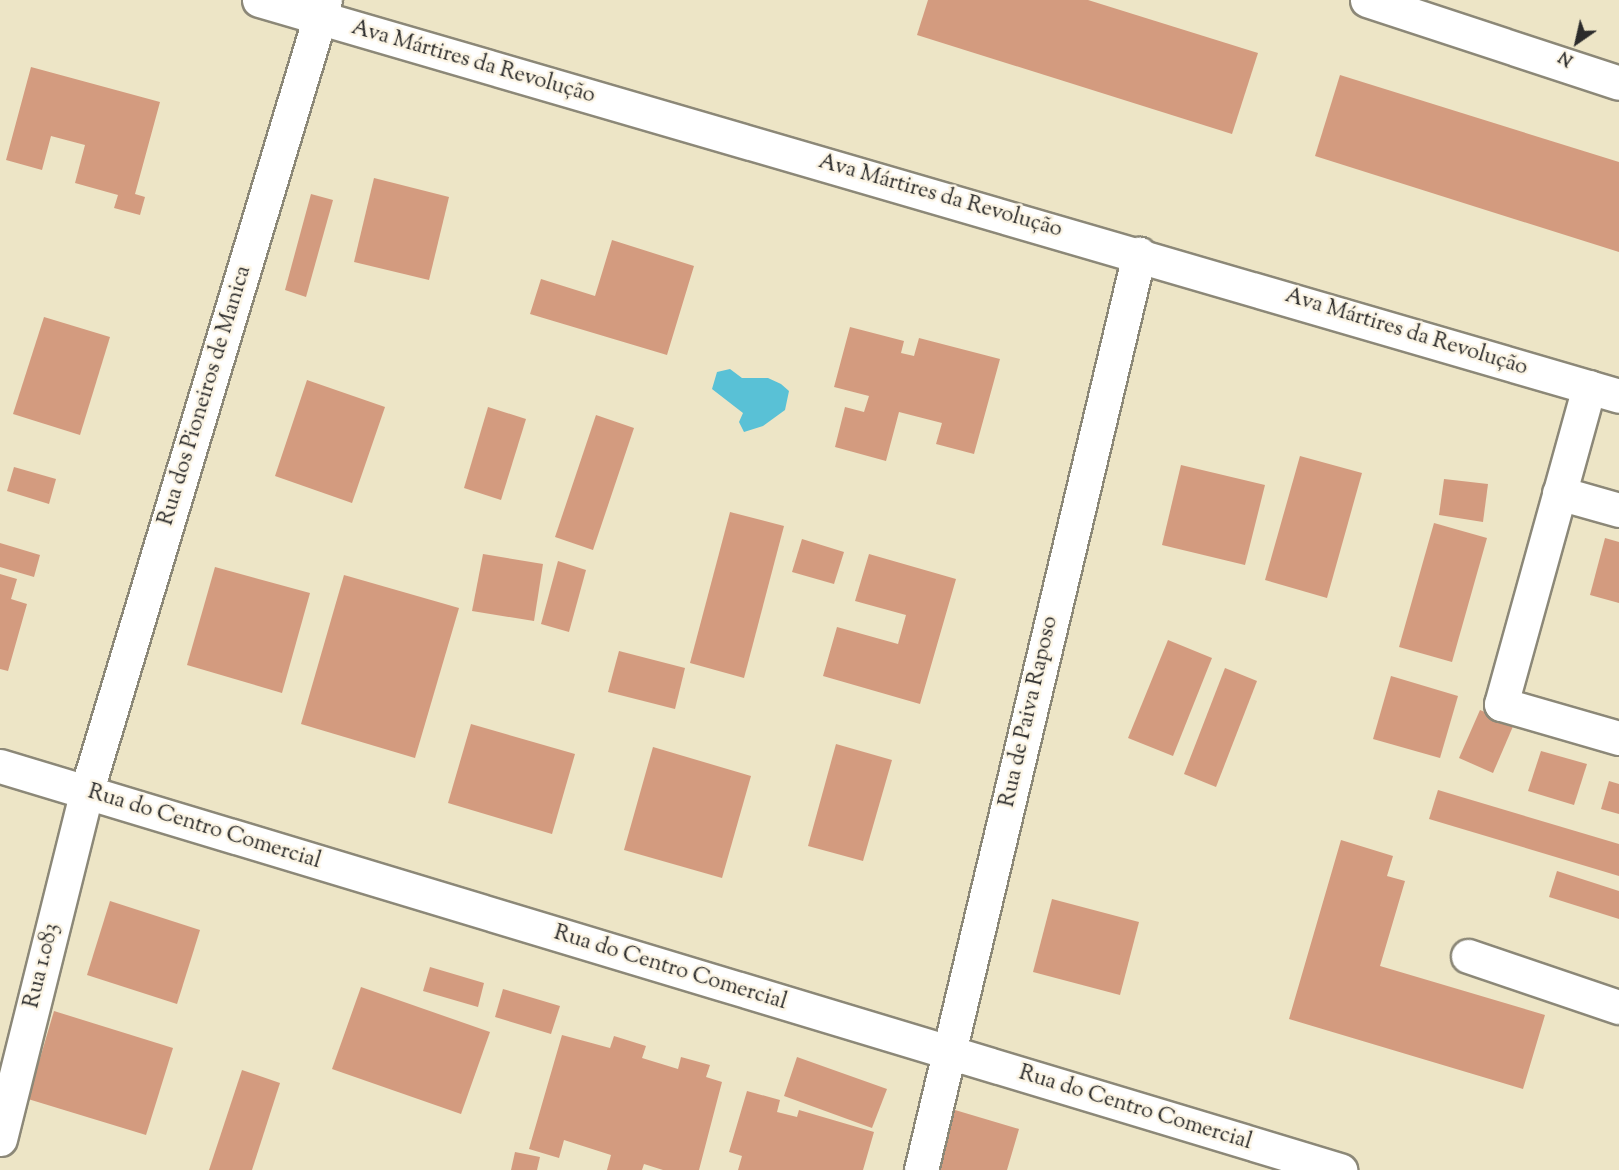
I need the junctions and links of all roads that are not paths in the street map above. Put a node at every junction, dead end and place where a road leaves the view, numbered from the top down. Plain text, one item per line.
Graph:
1 (260, 0) edge
2 (1367, 0) edge
3 (322, 9) edge
4 (1619, 83) edge
5 (1139, 254) junction
6 (1604, 392) edge
7 (1559, 493) junction
8 (1619, 510) edge
9 (1619, 738) edge
10 (0, 766) edge
11 (86, 793) junction
12 (1468, 956) dead end
13 (1619, 1007) edge
14 (949, 1053) junction
15 (0, 1139) edge
16 (921, 1170) edge
17 (1340, 1170) edge

1 - 3 street, Ava Mártires da Revolução
2 - 4 street
3 - 5 street, Ava Mártires da Revolução
3 - 11 street, Rua dos Pioneiros de Manica
5 - 6 street, Ava Mártires da Revolução
5 - 14 street, Rua de Paiva Raposo
6 - 7 street
7 - 8 street
7 - 9 street
10 - 11 street, Rua do Centro Comercial
11 - 14 street, Rua do Centro Comercial
11 - 15 street, Rua 1.083
12 - 13 street
14 - 16 street, Rua de Paiva Raposo
14 - 17 street, Rua do Centro Comercial

